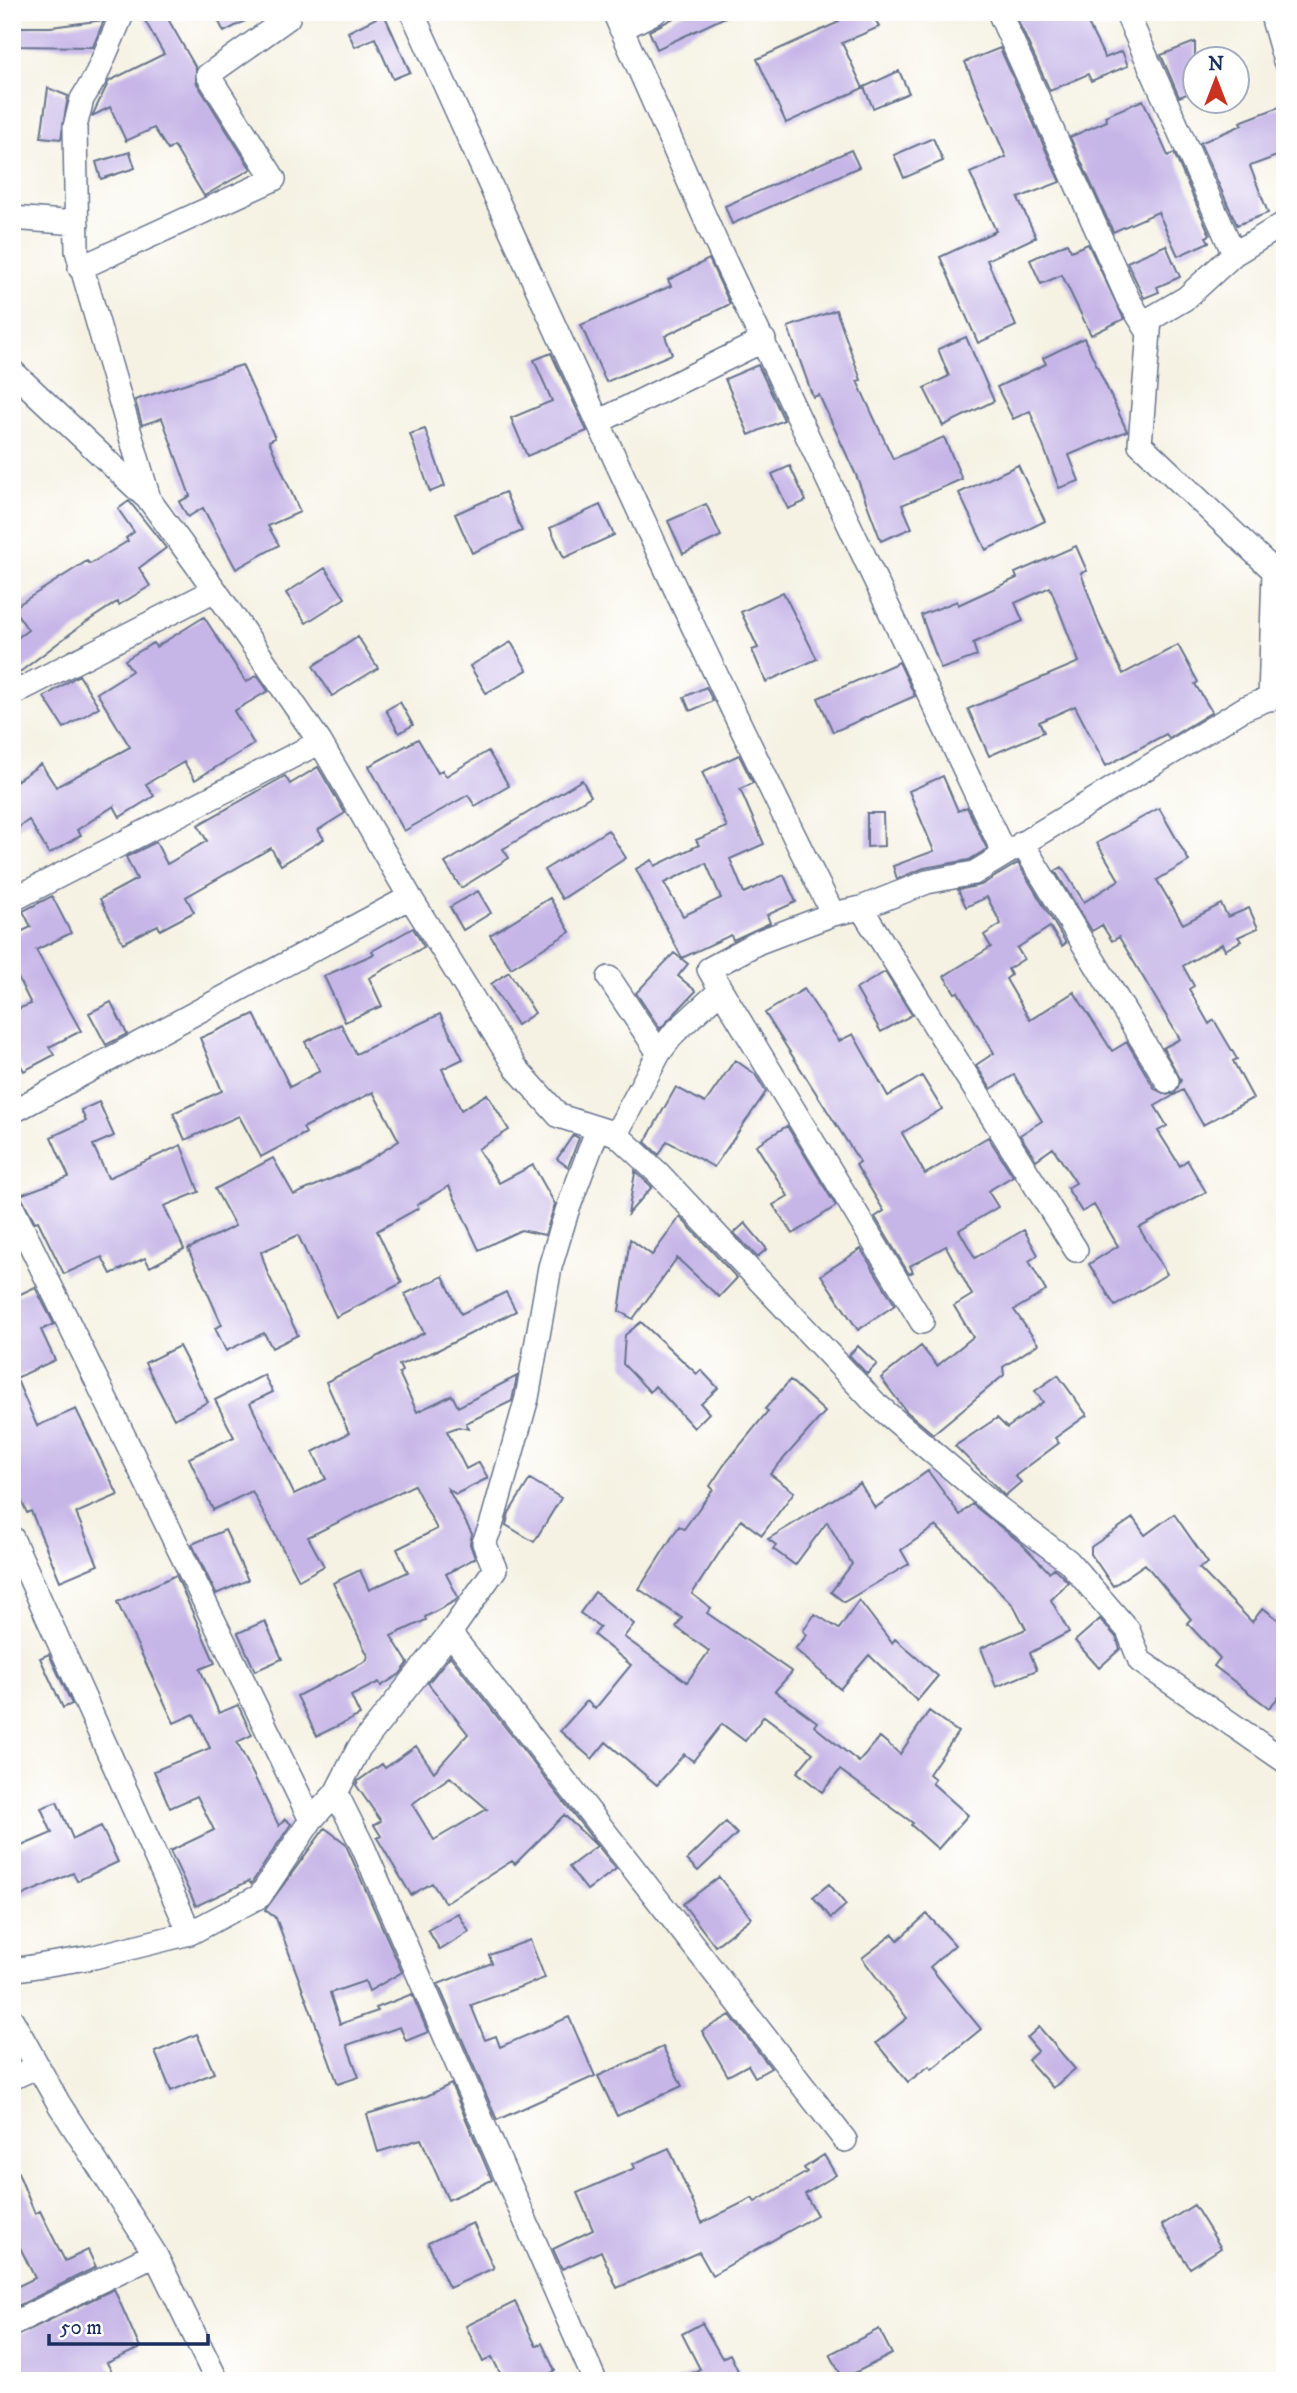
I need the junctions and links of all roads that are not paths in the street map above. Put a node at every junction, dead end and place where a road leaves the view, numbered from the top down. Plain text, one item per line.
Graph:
1 (123, 12) edge
2 (286, 12) edge
3 (412, 12) edge
4 (655, 12) edge
5 (999, 12) edge
6 (1126, 12) edge
7 (1271, 12) edge
8 (618, 20) edge
9 (1285, 61) edge
10 (12, 218) edge
11 (77, 223) junction
12 (1285, 223) edge
13 (1234, 254) junction
14 (80, 268) junction
15 (1149, 333) junction
16 (764, 340) junction
17 (12, 371) edge
18 (598, 422) junction
19 (150, 501) junction
20 (215, 590) junction
21 (12, 695) edge
22 (1277, 695) edge
23 (320, 742) junction
24 (1013, 848) junction
25 (410, 897) junction
26 (12, 900) edge
27 (861, 908) junction
28 (833, 914) junction
29 (609, 978) dead end
30 (720, 990) junction
31 (659, 1053) junction
32 (1167, 1081) dead end
33 (12, 1112) edge
34 (607, 1132) junction
35 (12, 1208) edge
36 (1076, 1250) dead end
37 (922, 1322) dead end
38 (12, 1538) edge
39 (450, 1633) junction
40 (1285, 1761) edge
41 (336, 1793) junction
42 (311, 1820) junction
43 (190, 1933) junction
44 (12, 1970) edge
45 (12, 2020) edge
46 (38, 2066) junction
47 (12, 2078) edge
48 (845, 2140) dead end
49 (155, 2254) junction
50 (12, 2324) edge
51 (217, 2381) edge
52 (595, 2381) edge

1 - 11 street
2 - 14 street
3 - 18 street
4 - 8 street
5 - 15 street
6 - 13 street
7 - 9 street
8 - 16 street
10 - 11 street
11 - 14 street
12 - 13 street
13 - 15 street
14 - 19 street
15 - 22 street
16 - 18 street
16 - 24 street
17 - 19 street
18 - 28 street
19 - 20 street
20 - 21 street
20 - 23 street
22 - 24 street
23 - 25 street
23 - 26 street
24 - 27 street
24 - 32 street
25 - 33 street
25 - 34 street
27 - 28 street
27 - 36 street
28 - 30 street
29 - 31 street
30 - 31 street
30 - 37 street
31 - 34 street
34 - 39 street
34 - 40 street
35 - 42 street
38 - 43 street
39 - 41 street
39 - 48 street
41 - 42 street
41 - 52 street
42 - 43 street
43 - 44 street
45 - 46 street
46 - 47 street
46 - 49 street
49 - 50 street
49 - 51 street

